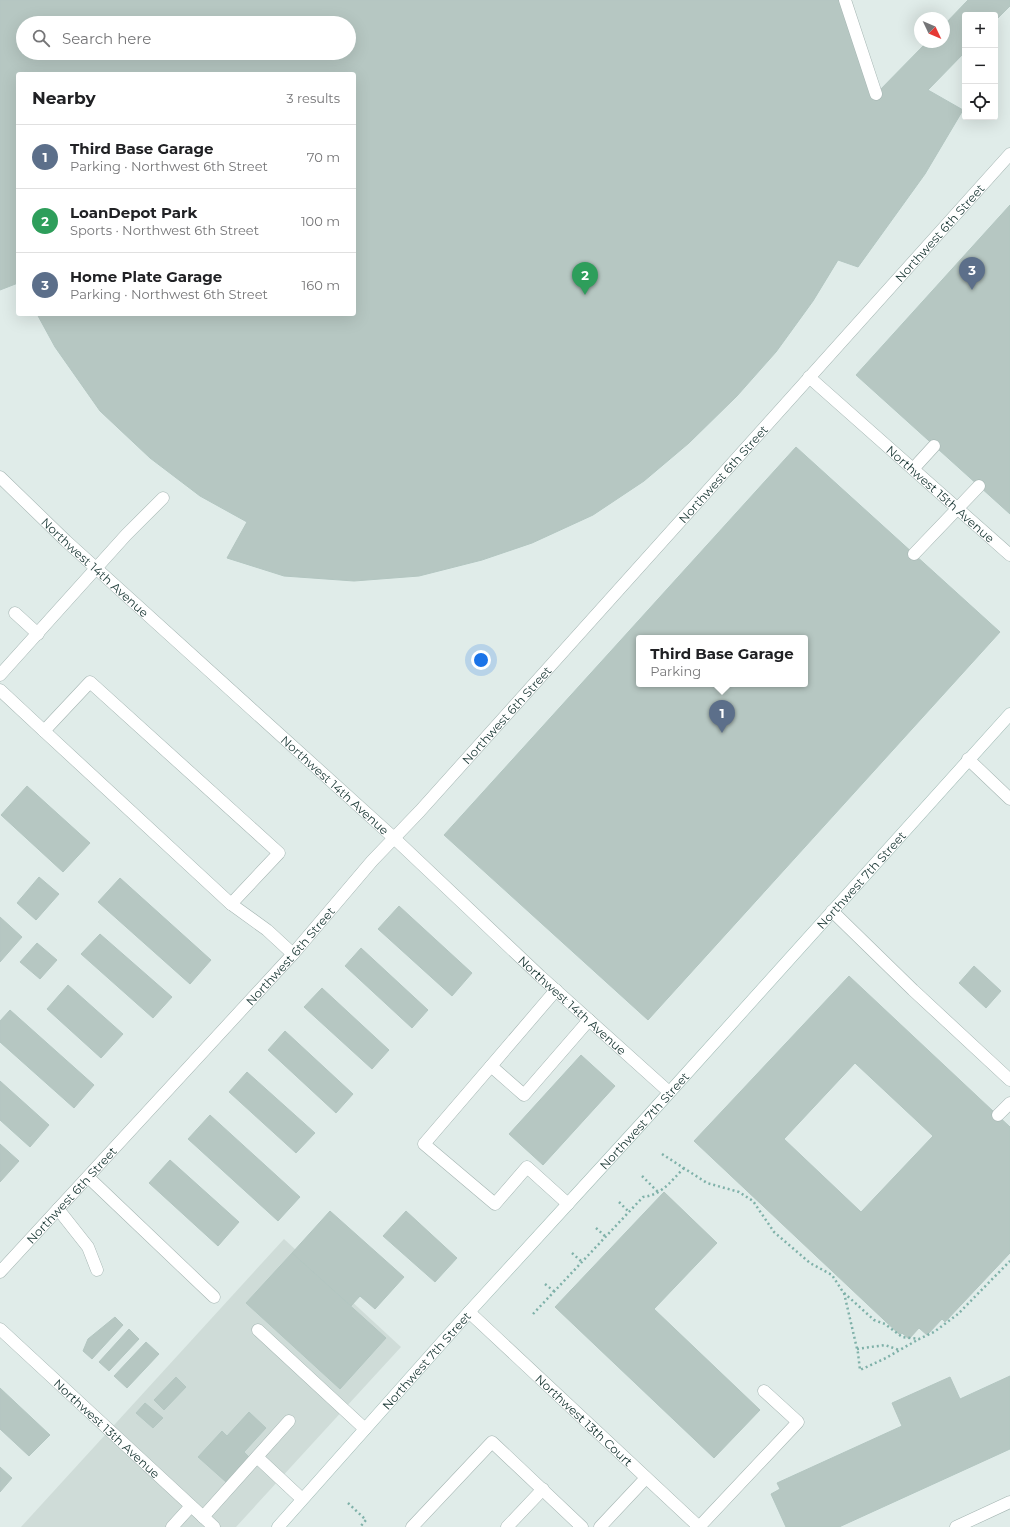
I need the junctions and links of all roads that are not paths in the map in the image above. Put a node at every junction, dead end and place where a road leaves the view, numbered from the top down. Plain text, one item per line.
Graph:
1 (845, 0) edge
2 (876, 94) dead end
3 (1010, 154) edge
4 (809, 377) junction
5 (934, 446) dead end
6 (913, 469) junction
7 (0, 478) edge
8 (979, 486) dead end
9 (163, 498) dead end
10 (958, 508) junction
11 (914, 554) dead end
12 (1010, 554) edge
13 (97, 568) junction
14 (16, 613) dead end
15 (38, 634) junction
16 (0, 675) edge
17 (0, 690) edge
18 (1010, 714) edge
19 (44, 731) junction
20 (968, 760) junction
21 (1010, 799) edge
22 (394, 838) junction
23 (231, 904) junction
24 (832, 911) junction
25 (293, 954) junction
26 (556, 990) junction
27 (589, 1020) junction
28 (491, 1066) junction
29 (1010, 1080) edge
30 (669, 1092) junction
31 (1010, 1103) edge
32 (998, 1115) dead end
33 (88, 1177) junction
34 (568, 1204) junction
35 (58, 1209) junction
36 (97, 1270) dead end
37 (0, 1272) edge
38 (214, 1297) dead end
39 (469, 1312) junction
40 (0, 1329) edge
41 (258, 1330) dead end
42 (764, 1391) dead end
43 (289, 1421) dead end
44 (365, 1429) junction
45 (257, 1457) junction
46 (646, 1478) junction
47 (543, 1489) junction
48 (302, 1499) junction
49 (1010, 1502) edge
50 (191, 1506) junction
51 (204, 1517) junction
52 (172, 1527) edge
53 (214, 1527) edge
54 (278, 1527) edge
55 (412, 1527) edge
56 (507, 1527) edge
57 (582, 1527) edge
58 (600, 1527) edge
59 (699, 1527) edge
60 (956, 1527) edge

1 - 2 street
3 - 4 street, Northwest 6th Street
4 - 6 street, Northwest 15th Avenue
4 - 22 street, Northwest 6th Street
5 - 6 street
6 - 10 street, Northwest 15th Avenue
7 - 13 street, Northwest 14th Avenue
8 - 10 street
9 - 13 street
10 - 11 street
10 - 12 street, Northwest 15th Avenue
13 - 15 street
13 - 22 street, Northwest 14th Avenue
14 - 15 street
15 - 16 street
17 - 19 street
18 - 20 street, Northwest 7th Street
19 - 23 street
19 - 23 street
20 - 21 street
20 - 24 street, Northwest 7th Street
22 - 25 street, Northwest 6th Street
22 - 26 street, Northwest 14th Avenue
23 - 25 street
24 - 29 street
24 - 30 street, Northwest 7th Street
25 - 33 street, Northwest 6th Street
26 - 27 street, Northwest 14th Avenue
26 - 28 street
27 - 28 street
27 - 30 street, Northwest 14th Avenue
28 - 34 street
30 - 34 street, Northwest 7th Street
31 - 32 street
33 - 35 street, Northwest 6th Street
33 - 38 street
34 - 39 street, Northwest 7th Street
35 - 36 street
35 - 37 street, Northwest 6th Street
39 - 44 street, Northwest 7th Street
39 - 46 street, Northwest 13th Court
40 - 50 street, Northwest 13th Avenue
41 - 44 street
42 - 59 street
43 - 45 street
44 - 48 street, Northwest 7th Street
45 - 48 street
45 - 51 street
46 - 58 street
46 - 59 street, Northwest 13th Court
47 - 55 street
47 - 56 street
47 - 57 street
48 - 54 street, Northwest 7th Street
49 - 60 street
50 - 51 street, Northwest 13th Avenue
50 - 52 street
51 - 53 street, Northwest 13th Avenue

